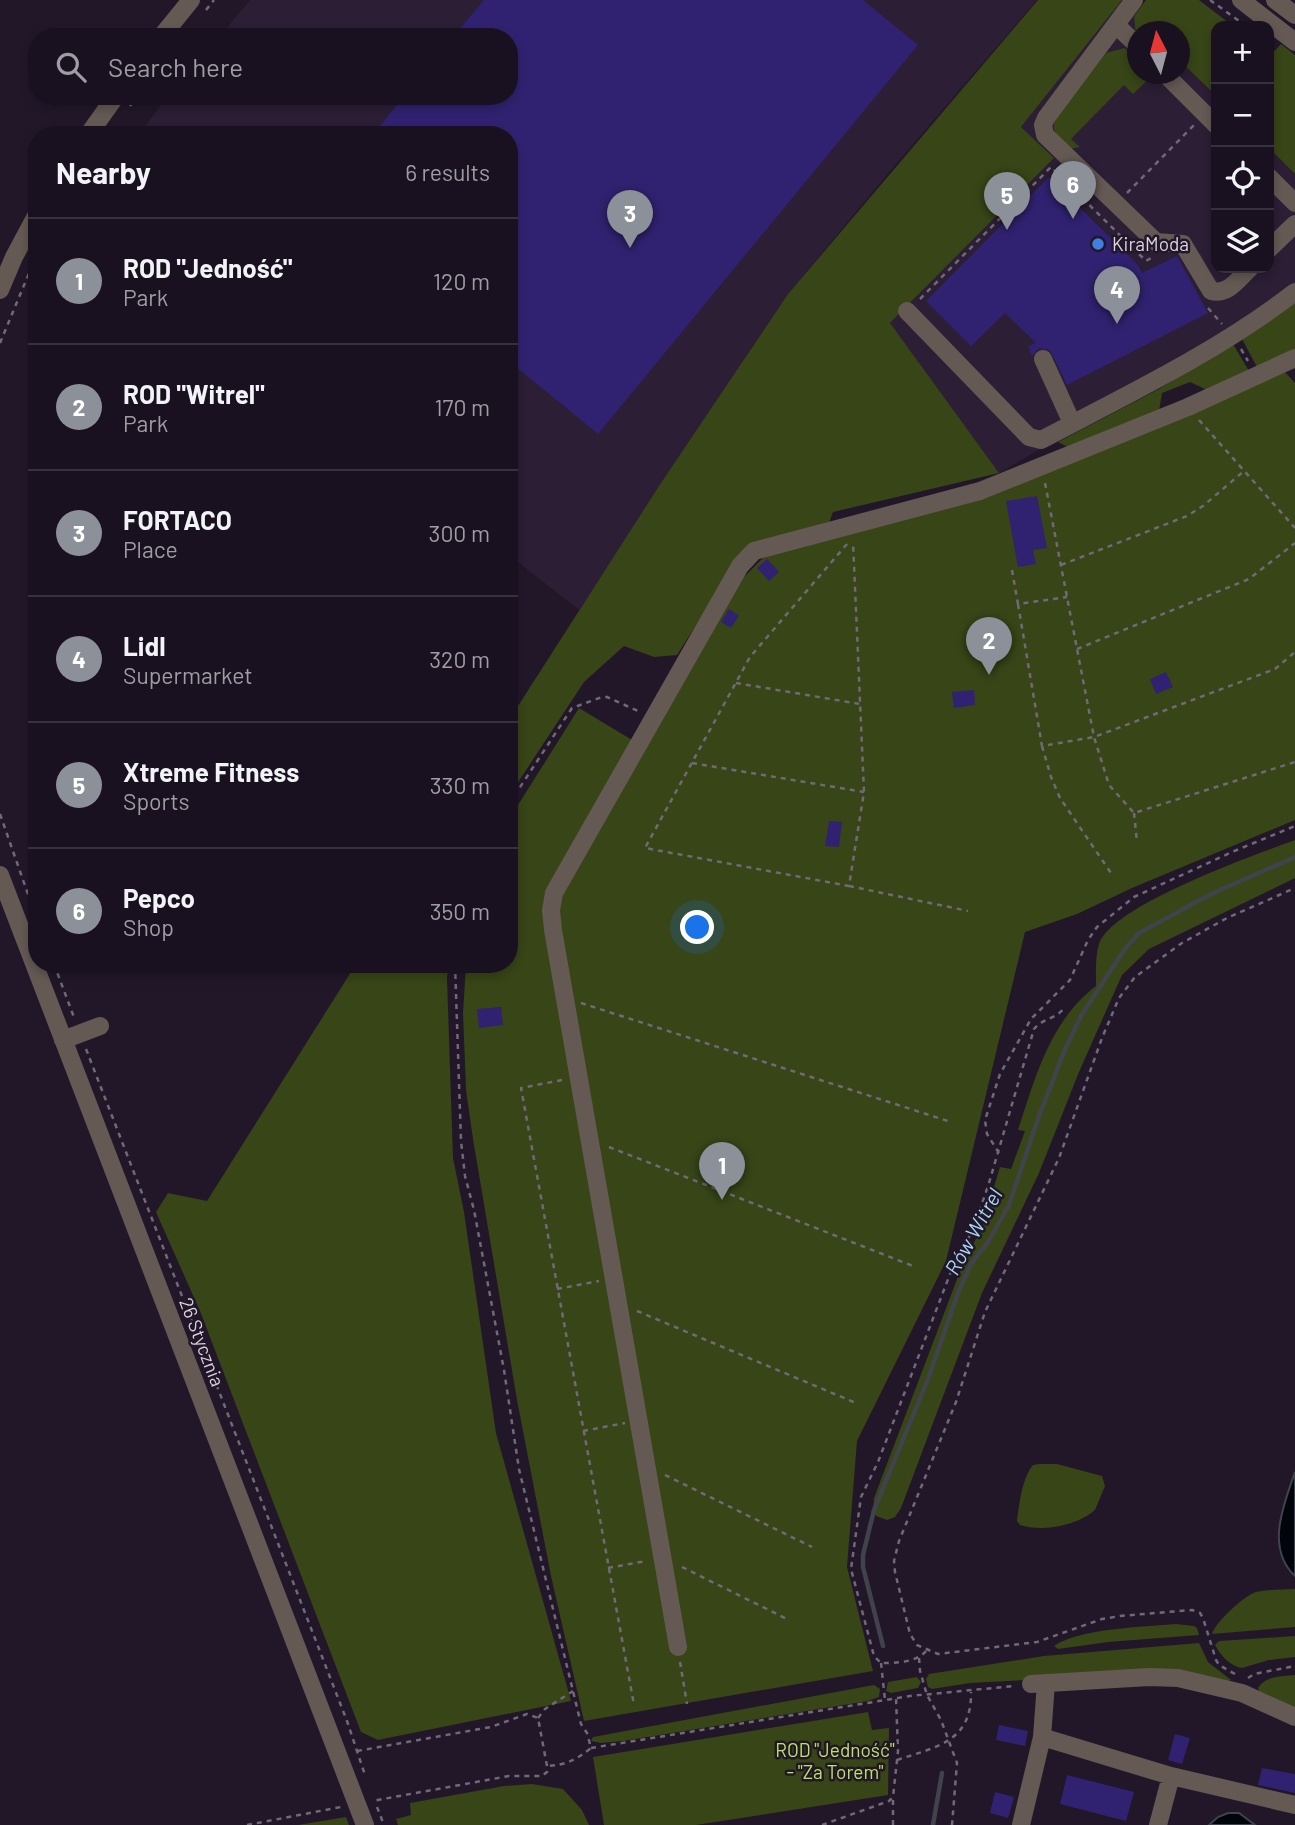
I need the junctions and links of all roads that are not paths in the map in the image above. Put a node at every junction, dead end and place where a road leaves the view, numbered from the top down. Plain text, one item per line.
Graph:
1 (191, 0) edge
2 (1134, 0) edge
3 (1241, 0) edge
4 (1276, 0) edge
5 (1295, 15) edge
6 (1116, 24) junction
7 (168, 28) edge
8 (1127, 35) edge
9 (1295, 42) edge
10 (1175, 84) edge
11 (110, 105) edge
12 (1211, 119) edge
13 (94, 126) edge
14 (1274, 182) edge
15 (1295, 203) edge
16 (1295, 224) edge
17 (28, 231) edge
18 (1274, 245) edge
19 (1245, 273) edge
20 (0, 290) edge
21 (1295, 292) edge
22 (913, 305) road end
23 (1295, 358) edge
24 (1043, 359) dead end
25 (1072, 423) junction
26 (0, 875) edge
27 (28, 948) edge
28 (37, 973) edge
29 (100, 1026) dead end
30 (63, 1040) junction
31 (678, 1647) road end
32 (1295, 1717) edge
33 (1042, 1737) junction
34 (1171, 1776) junction
35 (1295, 1805) edge
36 (366, 1825) edge
37 (1021, 1825) edge
38 (1158, 1825) edge

1 - 7 street
2 - 6 street
3 - 9 street
4 - 5 street
6 - 8 street
6 - 19 street
10 - 12 street
11 - 13 street
14 - 15 street
16 - 18 street
17 - 20 street
21 - 25 street
22 - 25 street
23 - 31 street
24 - 25 street
26 - 27 street, 26 Stycznia
28 - 30 street, 26 Stycznia
29 - 30 street
30 - 36 street, 26 Stycznia
32 - 33 street
33 - 34 street
33 - 37 street
34 - 35 street
34 - 38 street

